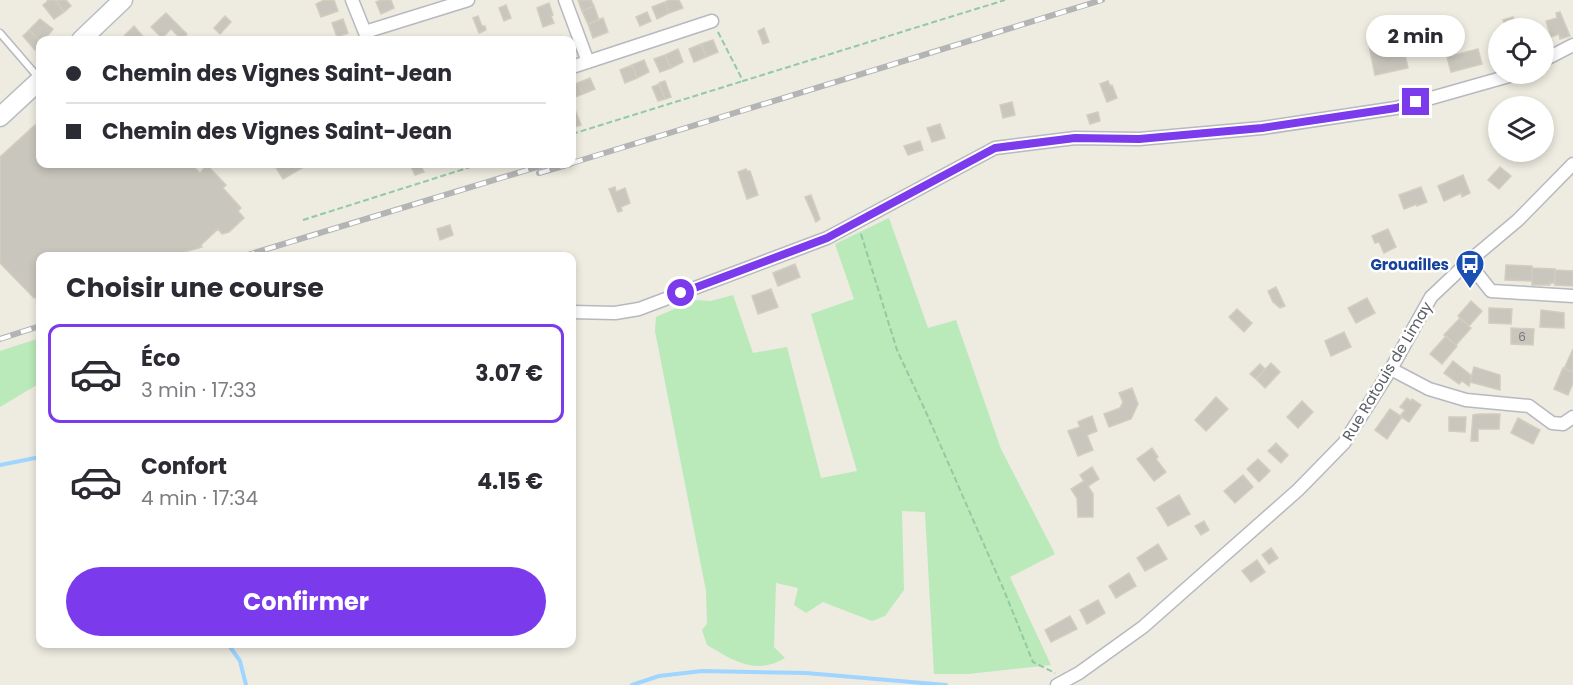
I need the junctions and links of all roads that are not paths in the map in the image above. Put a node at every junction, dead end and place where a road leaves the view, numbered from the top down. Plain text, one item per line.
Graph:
1 (123, 0) edge
2 (352, 0) edge
3 (468, 0) edge
4 (565, 0) edge
5 (712, 21) road end
6 (0, 33) edge
7 (85, 36) edge
8 (366, 36) edge
9 (1573, 45) edge
10 (1554, 55) edge
11 (588, 62) junction
12 (576, 66) edge
13 (36, 75) edge
14 (1488, 82) edge
15 (36, 84) edge
16 (0, 117) edge
17 (1573, 164) edge
18 (1468, 262) junction
19 (1573, 296) edge
20 (576, 312) edge
21 (1391, 369) junction
22 (1573, 417) edge
23 (1062, 682) edge

1 - 7 main road
2 - 8 street
3 - 8 street
4 - 11 street
5 - 11 street
6 - 13 lane
9 - 10 street
11 - 12 street
14 - 20 street
15 - 16 main road
17 - 18 street, Rue Ratouis de Limay
18 - 19 street
18 - 21 street, Rue Ratouis de Limay
21 - 22 street
21 - 23 street, Rue Ratouis de Limay

